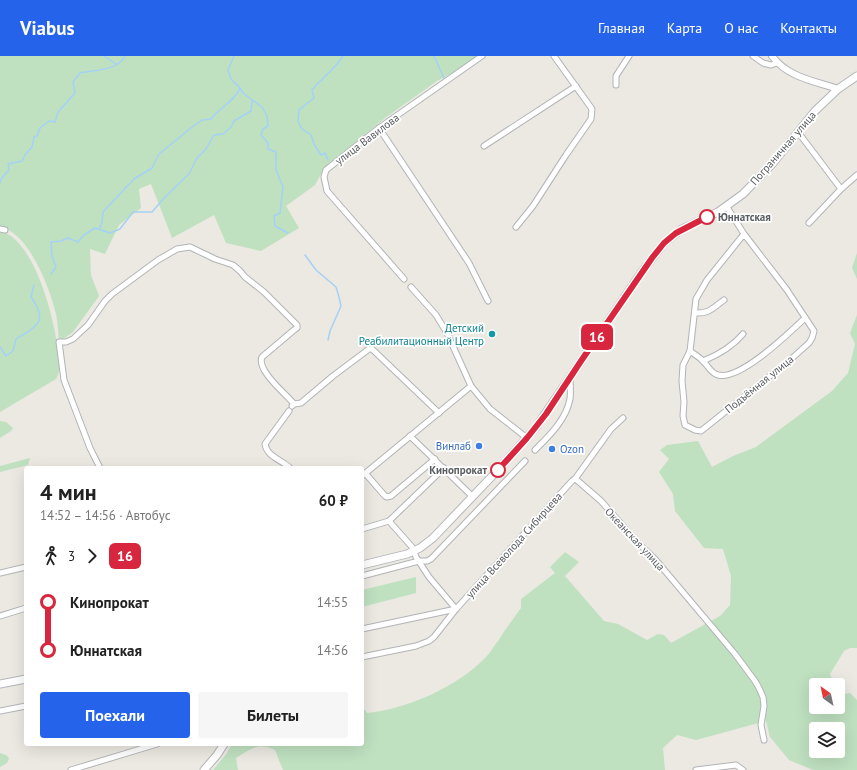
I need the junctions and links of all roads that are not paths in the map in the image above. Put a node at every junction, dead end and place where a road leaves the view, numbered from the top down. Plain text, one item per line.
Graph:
1 (482, 56) edge
2 (554, 56) edge
3 (629, 56) edge
4 (753, 56) edge
5 (772, 56) edge
6 (777, 63) junction
7 (857, 76) edge
8 (616, 85) dead end
9 (576, 86) junction
10 (838, 89) junction
11 (378, 128) junction
12 (798, 132) junction
13 (484, 146) dead end
14 (857, 175) edge
15 (841, 189) junction
16 (727, 206) junction
17 (809, 223) dead end
18 (516, 226) dead end
19 (744, 234) junction
20 (404, 279) dead end
21 (411, 287) dead end
22 (724, 300) dead end
23 (488, 301) dead end
24 (695, 313) junction
25 (805, 318) junction
26 (743, 334) dead end
27 (690, 351) junction
28 (703, 361) junction
29 (570, 377) junction
30 (471, 386) junction
31 (292, 407) junction
32 (439, 413) junction
33 (623, 418) dead end
34 (410, 436) junction
35 (527, 438) junction
36 (535, 450) dead end
37 (435, 459) junction
38 (525, 461) dead end
39 (99, 466) edge
40 (287, 466) edge
41 (444, 468) junction
42 (364, 473) edge
43 (364, 475) edge
44 (573, 480) junction
45 (473, 497) junction
46 (389, 521) junction
47 (364, 528) edge
48 (414, 551) junction
49 (419, 561) junction
50 (364, 564) edge
51 (24, 567) edge
52 (0, 573) edge
53 (364, 575) edge
54 (24, 609) edge
55 (456, 609) junction
56 (0, 616) edge
57 (364, 629) edge
58 (364, 657) edge
59 (24, 680) edge
60 (0, 684) edge
61 (24, 706) edge
62 (0, 711) edge
63 (764, 740) dead end
64 (150, 746) edge
65 (223, 746) edge
66 (71, 770) edge
67 (204, 770) edge
68 (696, 770) edge
69 (743, 770) edge

1 - 11 street, улица Вавилова
2 - 9 street
3 - 8 street
4 - 6 street
5 - 6 street
6 - 10 street
7 - 10 main road, Пограничная улица
9 - 13 street
9 - 18 street
10 - 12 main road, Пограничная улица
11 - 20 street, улица Вавилова
11 - 23 street
12 - 15 street
12 - 16 main road, Пограничная улица
14 - 15 street
15 - 17 street
16 - 19 street, Подъёмная улица
16 - 29 main road, Пограничная улица
19 - 24 street
19 - 25 street, Подъёмная улица
21 - 30 street
22 - 24 street
24 - 27 street
25 - 27 street, Подъёмная улица
25 - 28 street, Подъёмная улица
26 - 28 street
27 - 28 street, Подъёмная улица
29 - 35 main road, Пограничная улица
29 - 36 street
30 - 32 street
30 - 35 street
31 - 32 street
31 - 39 street
31 - 40 street
32 - 34 street
33 - 44 street, улица Всеволода Сибирцева
34 - 37 street
34 - 42 street
35 - 45 main road, Пограничная улица
37 - 41 street
37 - 43 street
38 - 49 street
41 - 45 street
41 - 46 street
44 - 55 street, улица Всеволода Сибирцева
44 - 63 street, Океанская улица
45 - 48 main road, Пограничная улица
46 - 47 street
46 - 48 street
48 - 49 street
48 - 50 main road, Пограничная улица
49 - 53 street
49 - 55 street
51 - 52 street
54 - 56 street
55 - 57 street
55 - 58 street, улица Всеволода Сибирцева
59 - 60 main road
61 - 62 street
64 - 66 street
65 - 67 main road
68 - 69 street

